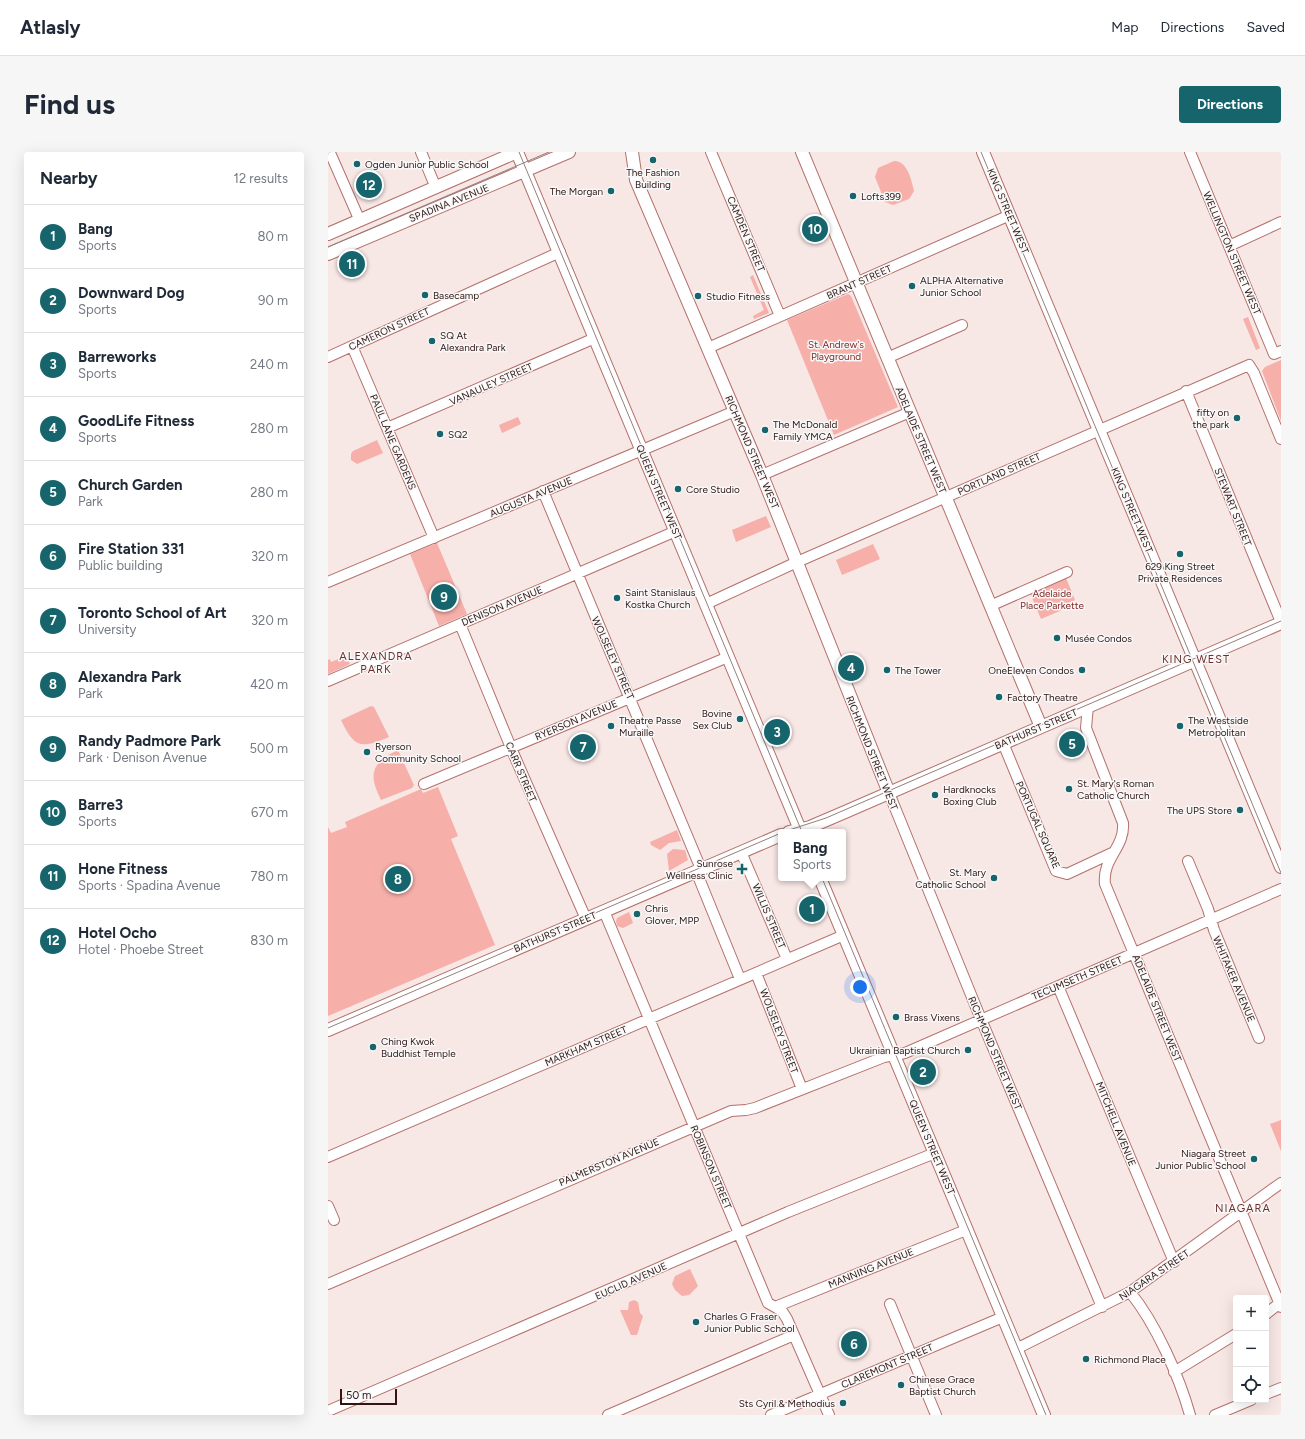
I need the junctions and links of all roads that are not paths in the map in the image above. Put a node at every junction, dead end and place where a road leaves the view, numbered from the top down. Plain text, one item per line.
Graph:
1 (421, 152) edge
2 (517, 152) edge
3 (569, 152) edge
4 (632, 152) edge
5 (711, 152) edge
6 (802, 152) edge
7 (983, 152) edge
8 (1190, 152) edge
9 (331, 155) dead end
10 (526, 171) junction
11 (436, 188) junction
12 (1010, 216) junction
13 (360, 221) junction
14 (1281, 222) edge
15 (328, 234) edge
16 (1229, 246) junction
17 (560, 252) junction
18 (328, 254) edge
19 (856, 283) junction
20 (780, 316) junction
21 (962, 325) dead end
22 (595, 338) junction
23 (352, 346) junction
24 (708, 348) junction
25 (1278, 352) edge
26 (328, 357) edge
27 (887, 358) junction
28 (1186, 391) junction
29 (734, 411) junction
30 (910, 412) junction
31 (387, 428) junction
32 (1099, 429) junction
33 (1281, 439) edge
34 (642, 450) junction
35 (762, 475) junction
36 (543, 491) junction
37 (945, 497) junction
38 (676, 531) junction
39 (434, 538) junction
40 (797, 562) junction
41 (1067, 572) dead end
42 (577, 573) junction
43 (328, 582) edge
44 (706, 604) junction
45 (990, 606) junction
46 (1281, 622) edge
47 (460, 624) junction
48 (728, 657) junction
49 (1195, 660) junction
50 (328, 681) edge
51 (630, 697) junction
52 (1088, 706) junction
53 (1041, 727) junction
54 (1004, 743) junction
55 (511, 748) junction
56 (424, 784) dead end
57 (889, 793) junction
58 (795, 829) edge
59 (801, 829) edge
60 (778, 836) edge
61 (741, 852) junction
62 (1114, 852) junction
63 (1188, 861) dead end
64 (1281, 868) edge
65 (699, 870) junction
66 (821, 881) edge
67 (1281, 889) edge
68 (604, 911) junction
69 (586, 919) junction
70 (1211, 920) junction
71 (844, 935) junction
72 (1134, 953) junction
73 (787, 959) junction
74 (756, 973) junction
75 (740, 979) junction
76 (1058, 986) junction
77 (648, 1020) junction
78 (981, 1020) junction
79 (328, 1030) edge
80 (1259, 1038) dead end
81 (894, 1055) junction
82 (802, 1089) junction
83 (694, 1126) junction
84 (935, 1153) junction
85 (328, 1157) edge
86 (1281, 1183) edge
87 (328, 1206) edge
88 (1242, 1213) junction
89 (334, 1220) dead end
90 (966, 1230) junction
91 (738, 1234) junction
92 (1174, 1262) junction
93 (328, 1284) edge
94 (1130, 1292) junction
95 (890, 1304) dead end
96 (1281, 1304) edge
97 (776, 1307) junction
98 (1102, 1307) junction
99 (1269, 1312) edge
100 (1003, 1317) junction
101 (794, 1335) junction
102 (1233, 1336) edge
103 (1016, 1349) junction
104 (912, 1355) junction
105 (1174, 1372) junction
106 (1281, 1388) edge
107 (1269, 1393) edge
108 (820, 1394) junction
109 (1244, 1403) edge
110 (328, 1411) edge
111 (1189, 1414) edge
112 (608, 1415) edge
113 (771, 1415) edge
114 (829, 1415) edge
115 (936, 1415) edge
116 (1044, 1415) edge
117 (1215, 1415) edge

1 - 11 street
2 - 10 main road, QUEEN STREET WEST
2 - 11 main road, SPADINA AVENUE
3 - 10 main road, SPADINA AVENUE
4 - 24 main road, RICHMOND STREET WEST
5 - 20 street, CAMDEN STREET
6 - 19 main road, ADELAIDE STREET WEST
7 - 12 main road, KING STREET WEST
8 - 16 street, WELLINGTON STREET WEST
9 - 13 street
10 - 17 main road, QUEEN STREET WEST
10 - 18 main road, SPADINA AVENUE
11 - 13 main road, SPADINA AVENUE
12 - 19 street, BRANT STREET
12 - 32 main road, KING STREET WEST
13 - 15 main road, SPADINA AVENUE
14 - 16 street
16 - 25 street, WELLINGTON STREET WEST
17 - 22 main road, QUEEN STREET WEST
17 - 23 street, CAMERON STREET
19 - 20 street, BRANT STREET
19 - 27 main road, ADELAIDE STREET WEST
20 - 24 street, BRANT STREET
21 - 27 street
22 - 31 street, VANAULEY STREET
22 - 34 main road, QUEEN STREET WEST
23 - 26 street, CAMERON STREET
23 - 31 street, PAUL LANE GARDENS
24 - 29 main road, RICHMOND STREET WEST
27 - 30 main road, ADELAIDE STREET WEST
28 - 32 street, PORTLAND STREET
28 - 33 street, PORTLAND STREET
28 - 46 street, STEWART STREET
29 - 34 street, AUGUSTA AVENUE
29 - 35 main road, RICHMOND STREET WEST
30 - 35 street
30 - 37 main road, ADELAIDE STREET WEST
31 - 39 street, PAUL LANE GARDENS
32 - 37 street, PORTLAND STREET
32 - 49 main road, KING STREET WEST
34 - 36 street, AUGUSTA AVENUE
34 - 38 main road, QUEEN STREET WEST
35 - 40 main road, RICHMOND STREET WEST
36 - 39 street, AUGUSTA AVENUE
36 - 42 street, WOLSELEY STREET
37 - 40 street, PORTLAND STREET
37 - 45 main road, ADELAIDE STREET WEST
38 - 42 street, DENISON AVENUE
38 - 44 main road, QUEEN STREET WEST
39 - 43 street, AUGUSTA AVENUE
40 - 44 street, PORTLAND STREET
40 - 57 main road, RICHMOND STREET WEST
41 - 45 street
42 - 47 street, DENISON AVENUE
42 - 51 street, WOLSELEY STREET
44 - 48 main road, QUEEN STREET WEST
45 - 53 main road, ADELAIDE STREET WEST
46 - 49 main road, BATHURST STREET
47 - 50 street, DENISON AVENUE
47 - 55 street, CARR STREET
48 - 51 street, RYERSON AVENUE
48 - 58 main road, QUEEN STREET WEST
49 - 52 main road, BATHURST STREET
49 - 64 main road, KING STREET WEST
51 - 55 street, RYERSON AVENUE
51 - 65 street, WOLSELEY STREET
52 - 53 main road, BATHURST STREET
52 - 62 street, ADELAIDE STREET WEST
53 - 54 main road, BATHURST STREET
54 - 57 main road, BATHURST STREET
54 - 62 street, PORTUGAL SQUARE
55 - 56 street, RYERSON AVENUE
55 - 69 street, CARR STREET
57 - 59 main road, BATHURST STREET
57 - 78 street, RICHMOND STREET WEST
60 - 61 main road, BATHURST STREET
61 - 65 main road, BATHURST STREET
61 - 73 street, WILLIS STREET
62 - 72 street, ADELAIDE STREET WEST
63 - 70 street, WHITAKER AVENUE
65 - 68 main road, BATHURST STREET
65 - 75 street, WOLSELEY STREET
66 - 71 main road, QUEEN STREET WEST
67 - 70 street, TECUMSETH STREET
68 - 69 main road, BATHURST STREET
68 - 77 street, ROBINSON STREET
69 - 79 main road, BATHURST STREET
70 - 72 street, TECUMSETH STREET
70 - 80 street, WHITAKER AVENUE
71 - 73 street, MARKHAM STREET
71 - 81 main road, QUEEN STREET WEST
72 - 76 street, TECUMSETH STREET
72 - 88 street, ADELAIDE STREET WEST
73 - 74 street, MARKHAM STREET
74 - 75 street, MARKHAM STREET
74 - 82 street, WOLSELEY STREET
75 - 77 street, MARKHAM STREET
76 - 78 street, TECUMSETH STREET
76 - 92 street, MITCHELL AVENUE
77 - 83 street, ROBINSON STREET
77 - 85 street, MARKHAM STREET
78 - 81 street, TECUMSETH STREET
78 - 98 street, RICHMOND STREET WEST
81 - 82 street, PALMERSTON AVENUE
81 - 84 main road, QUEEN STREET WEST
82 - 83 street, PALMERSTON AVENUE
83 - 91 street, ROBINSON STREET
83 - 93 street, PALMERSTON AVENUE
84 - 90 main road, QUEEN STREET WEST
84 - 91 street, EUCLID AVENUE
86 - 88 street, NIAGARA STREET
87 - 89 street
88 - 92 street, NIAGARA STREET
88 - 96 street, ADELAIDE STREET WEST
90 - 97 street, MANNING AVENUE
90 - 100 main road, QUEEN STREET WEST
91 - 97 street, ROBINSON STREET
91 - 110 street, EUCLID AVENUE
92 - 94 street, NIAGARA STREET
94 - 98 street, NIAGARA STREET
94 - 105 street
95 - 104 street
96 - 99 street
97 - 101 street, ROBINSON STREET
98 - 103 street, NIAGARA STREET
100 - 103 main road, QUEEN STREET WEST
100 - 104 street, CLAREMONT STREET
101 - 108 street, ROBINSON STREET
101 - 112 street
102 - 105 street
103 - 116 main road, QUEEN STREET WEST
104 - 108 street, CLAREMONT STREET
104 - 115 street
105 - 111 street
106 - 107 street
108 - 113 street, CLAREMONT STREET
108 - 114 street, ROBINSON STREET
109 - 117 street

